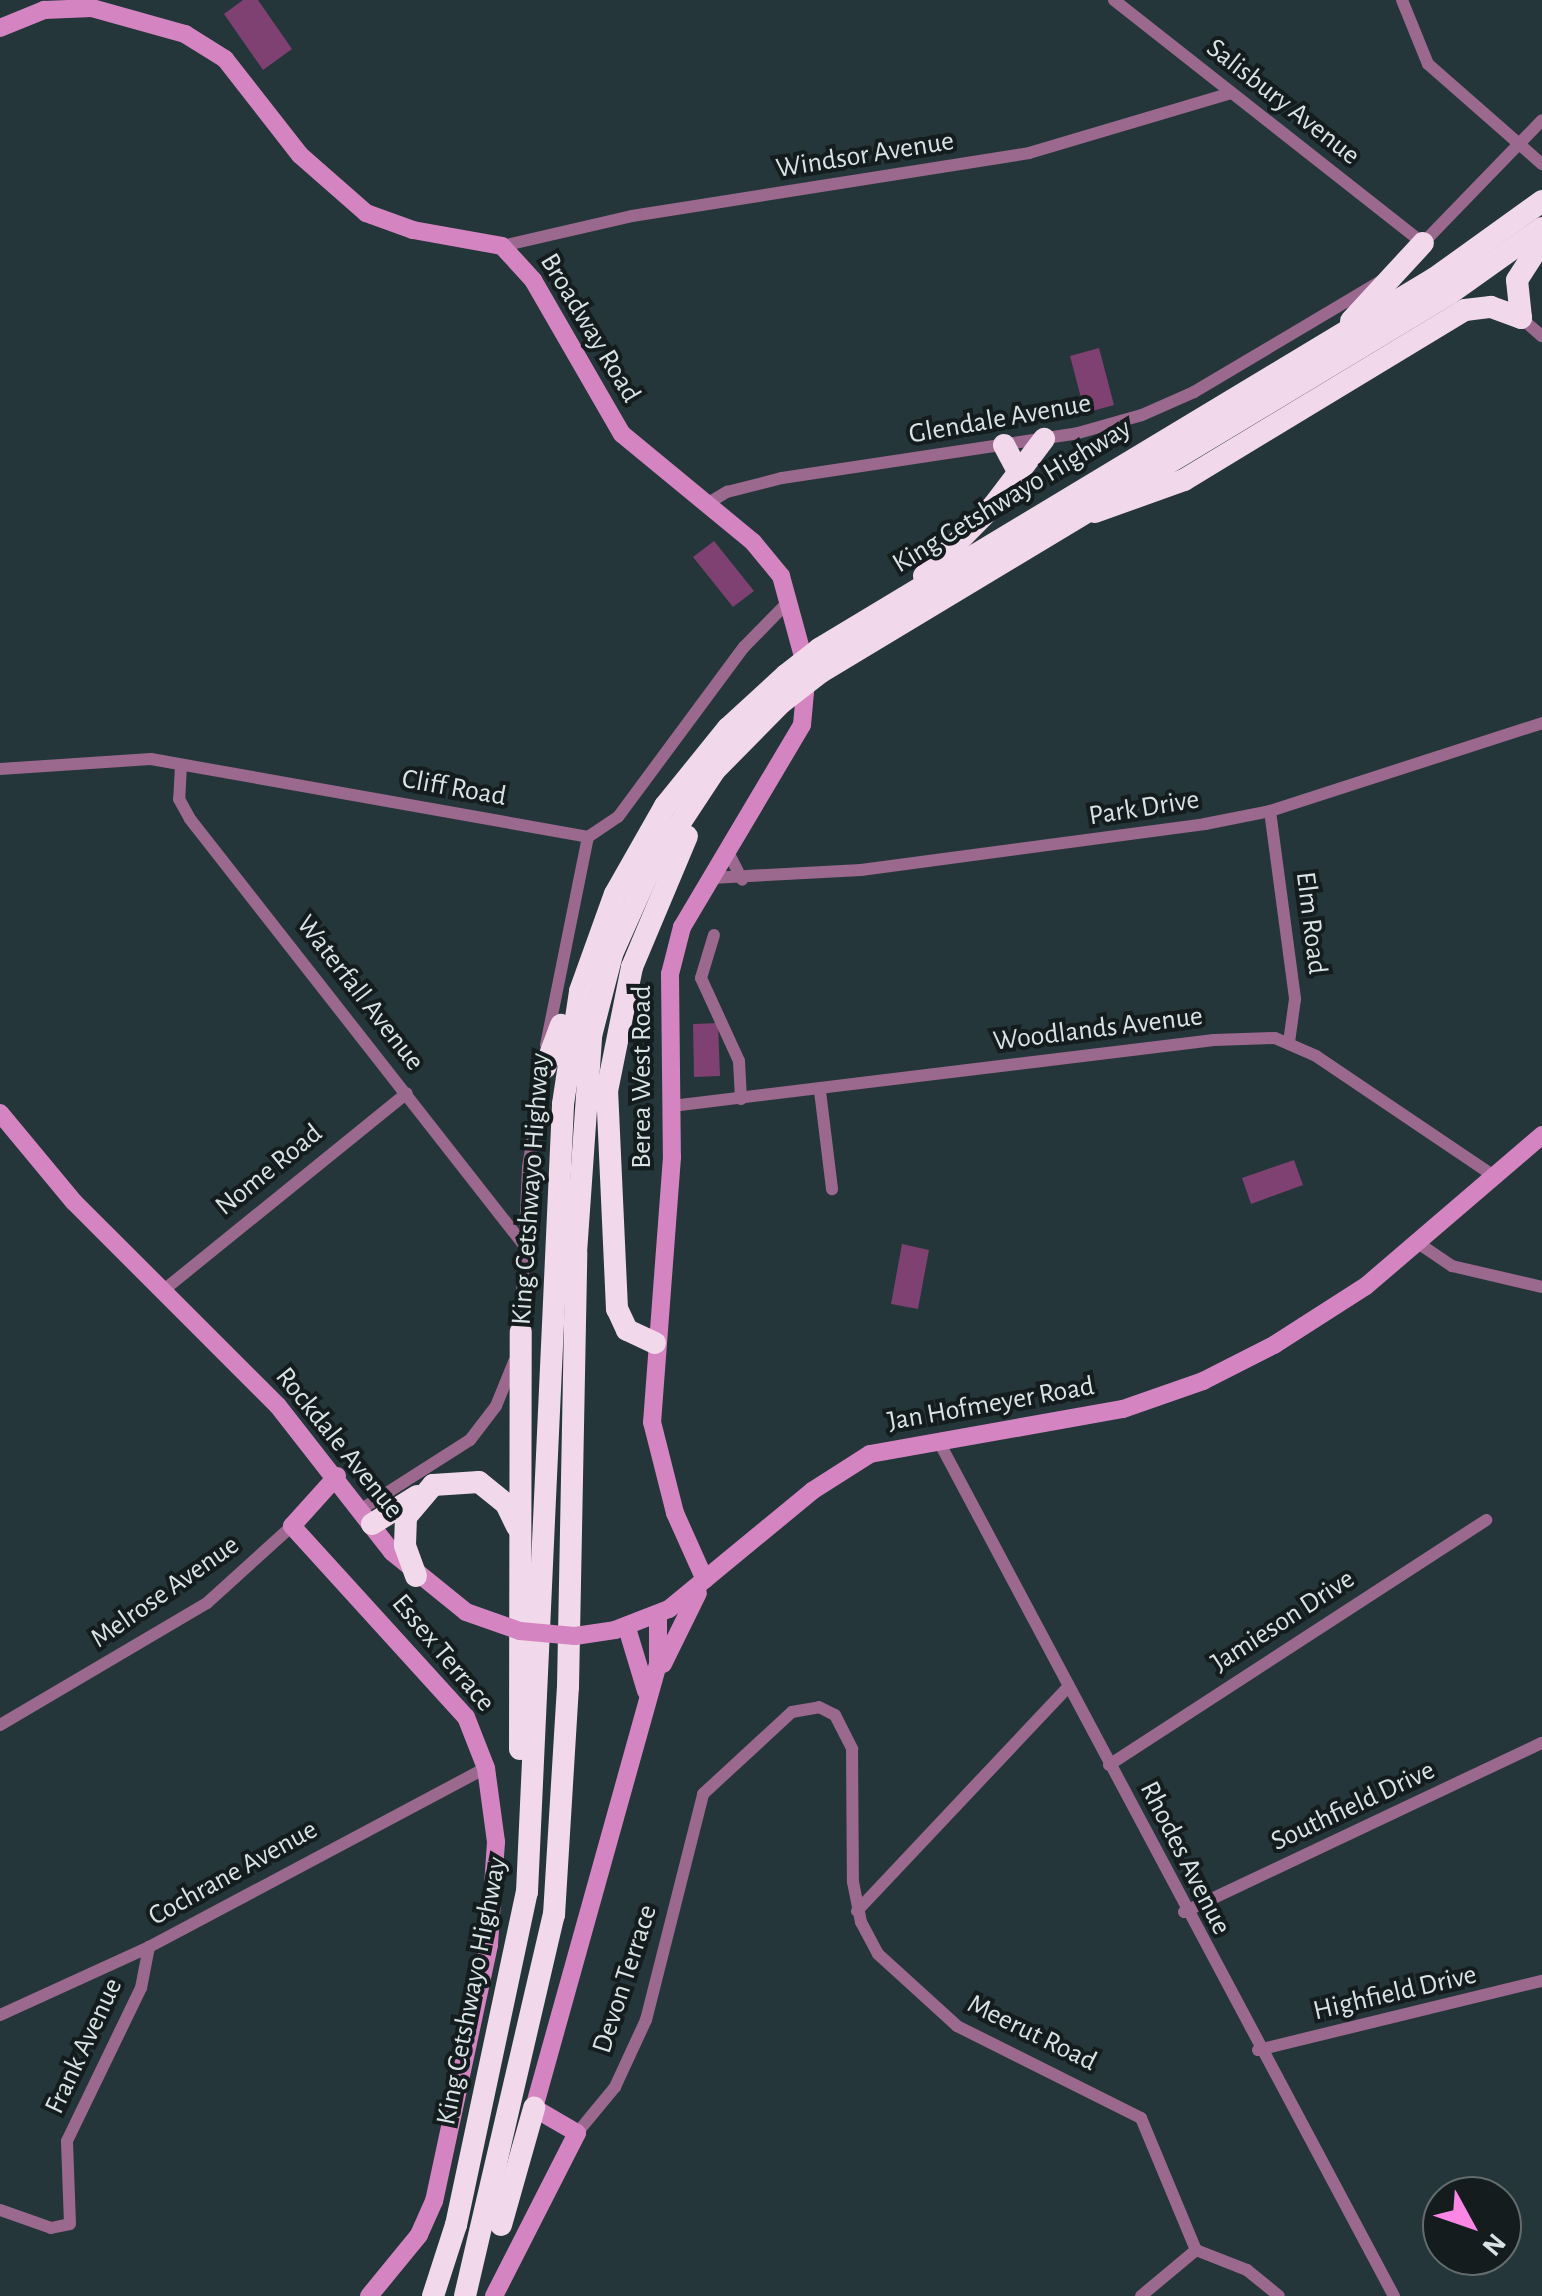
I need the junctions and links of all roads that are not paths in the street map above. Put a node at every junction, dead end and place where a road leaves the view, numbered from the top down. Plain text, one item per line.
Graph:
1 (1114, 0) edge
2 (1402, 0) edge
3 (54, 4) edge
4 (0, 28) edge
5 (1231, 93) junction
6 (1542, 120) edge
7 (1518, 142) junction
8 (1542, 164) edge
9 (1542, 201) edge
10 (1542, 228) edge
11 (1542, 241) edge
12 (1422, 243) junction
13 (502, 246) junction
14 (1391, 276) junction
15 (1521, 318) junction
16 (1542, 336) edge
17 (1336, 338) junction
18 (1044, 439) junction
19 (1004, 445) junction
20 (1019, 473) junction
21 (705, 505) junction
22 (1068, 519) junction
23 (912, 590) junction
24 (790, 600) junction
25 (820, 661) junction
26 (759, 723) junction
27 (1542, 723) edge
28 (180, 765) junction
29 (0, 769) edge
30 (665, 806) junction
31 (1270, 811) junction
32 (588, 837) junction
33 (728, 852) junction
34 (710, 878) junction
35 (742, 880) junction
36 (714, 934) dead end
37 (1289, 1042) junction
38 (545, 1068) junction
39 (820, 1091) junction
40 (407, 1093) junction
41 (741, 1099) junction
42 (672, 1106) junction
43 (0, 1113) edge
44 (1542, 1135) edge
45 (1491, 1174) junction
46 (832, 1188) dead end
47 (1415, 1241) junction
48 (523, 1245) junction
49 (1542, 1287) edge
50 (166, 1289) junction
51 (521, 1332) junction
52 (655, 1342) junction
53 (938, 1440) junction
54 (336, 1476) junction
55 (417, 1496) junction
56 (366, 1517) junction
57 (1486, 1520) dead end
58 (292, 1526) junction
59 (521, 1535) junction
60 (416, 1576) junction
61 (705, 1580) junction
62 (658, 1616) junction
63 (621, 1629) junction
64 (1067, 1688) junction
65 (648, 1701) junction
66 (0, 1725) edge
67 (1542, 1743) edge
68 (1109, 1765) junction
69 (486, 1768) junction
70 (857, 1912) junction
71 (1184, 1912) junction
72 (518, 1938) junction
73 (149, 1947) junction
74 (1542, 1981) edge
75 (0, 2015) edge
76 (1258, 2050) junction
77 (534, 2108) junction
78 (577, 2133) junction
79 (0, 2210) edge
80 (1196, 2250) junction
81 (368, 2296) edge
82 (433, 2296) edge
83 (466, 2296) edge
84 (476, 2296) edge
85 (494, 2296) edge
86 (1141, 2296) edge
87 (1279, 2296) edge
88 (1394, 2296) edge

1 - 5 street, Salisbury Avenue
2 - 7 street
3 - 4 street, Broadway Road
3 - 13 street, Broadway Road
5 - 12 street, Salisbury Avenue
5 - 13 street, Windsor Avenue
6 - 7 street
7 - 8 street
7 - 12 street
9 - 17 highway, King Cetshwayo Highway
10 - 22 highway, King Cetshwayo Highway
11 - 15 highway
12 - 14 highway
13 - 21 street, Broadway Road
14 - 17 highway
14 - 18 street, Glendale Avenue
15 - 16 street
15 - 22 highway
17 - 23 highway, King Cetshwayo Highway
18 - 19 street, Glendale Avenue
18 - 20 highway
19 - 20 highway
19 - 21 street, Glendale Avenue
20 - 23 highway
21 - 24 street, Broadway Road
22 - 25 highway, King Cetshwayo Highway
23 - 25 highway, King Cetshwayo Highway
24 - 32 street
24 - 33 street, Berea West Road
25 - 26 highway, King Cetshwayo Highway, bridge
25 - 30 highway, King Cetshwayo Highway, bridge
26 - 52 highway
26 - 83 highway, King Cetshwayo Highway
27 - 31 street, Park Drive
28 - 29 street, Cliff Road
28 - 32 street, Cliff Road
28 - 40 street, Waterfall Avenue
30 - 38 highway
30 - 72 highway, King Cetshwayo Highway
31 - 35 street, Park Drive
31 - 37 street, Elm Road
32 - 38 street
33 - 34 street, Berea West Road
33 - 35 street
34 - 35 street, Park Drive
34 - 42 street, Berea West Road
36 - 41 street
37 - 39 street, Woodlands Avenue
37 - 45 street
38 - 48 street
39 - 41 street, Woodlands Avenue
39 - 46 street
40 - 48 street, Waterfall Avenue
40 - 50 street, Nome Road
41 - 42 street, Woodlands Avenue
42 - 52 street, Berea West Road
43 - 50 street, Rockdale Avenue
44 - 45 street, Jan Hofmeyer Road
45 - 47 street, Jan Hofmeyer Road
47 - 49 street
47 - 53 street, Jan Hofmeyer Road
48 - 51 street
50 - 54 street, Rockdale Avenue
51 - 56 street
51 - 59 highway
52 - 61 street, Berea West Road
53 - 61 street, Jan Hofmeyer Road
53 - 64 street, Rhodes Avenue
54 - 56 street, Rockdale Avenue
54 - 58 street, Melrose Avenue
55 - 56 highway
55 - 59 highway
55 - 60 highway
56 - 60 street, Rockdale Avenue
57 - 68 street, Jamieson Drive
58 - 66 street, Melrose Avenue
58 - 69 street, Essex Terrace
59 - 72 highway
60 - 63 street, Rockdale Avenue, bridge
61 - 62 street, Rockdale Avenue
61 - 65 street
62 - 63 street, Rockdale Avenue
62 - 65 street
63 - 65 street
64 - 68 street, Rhodes Avenue
64 - 70 street
65 - 77 street
67 - 71 street, Southfield Drive
68 - 71 street, Rhodes Avenue
69 - 73 street, Cochrane Avenue
69 - 81 street, Essex Terrace
70 - 78 street, Devon Terrace
70 - 80 street, Meerut Road
71 - 76 street, Rhodes Avenue
72 - 82 highway, King Cetshwayo Highway
73 - 75 street, Cochrane Avenue
73 - 79 street, Frank Avenue
74 - 76 street, Highfield Drive
76 - 88 street, Rhodes Avenue
77 - 78 street
77 - 84 highway
78 - 85 street, Devon Terrace
80 - 86 street
80 - 87 street

